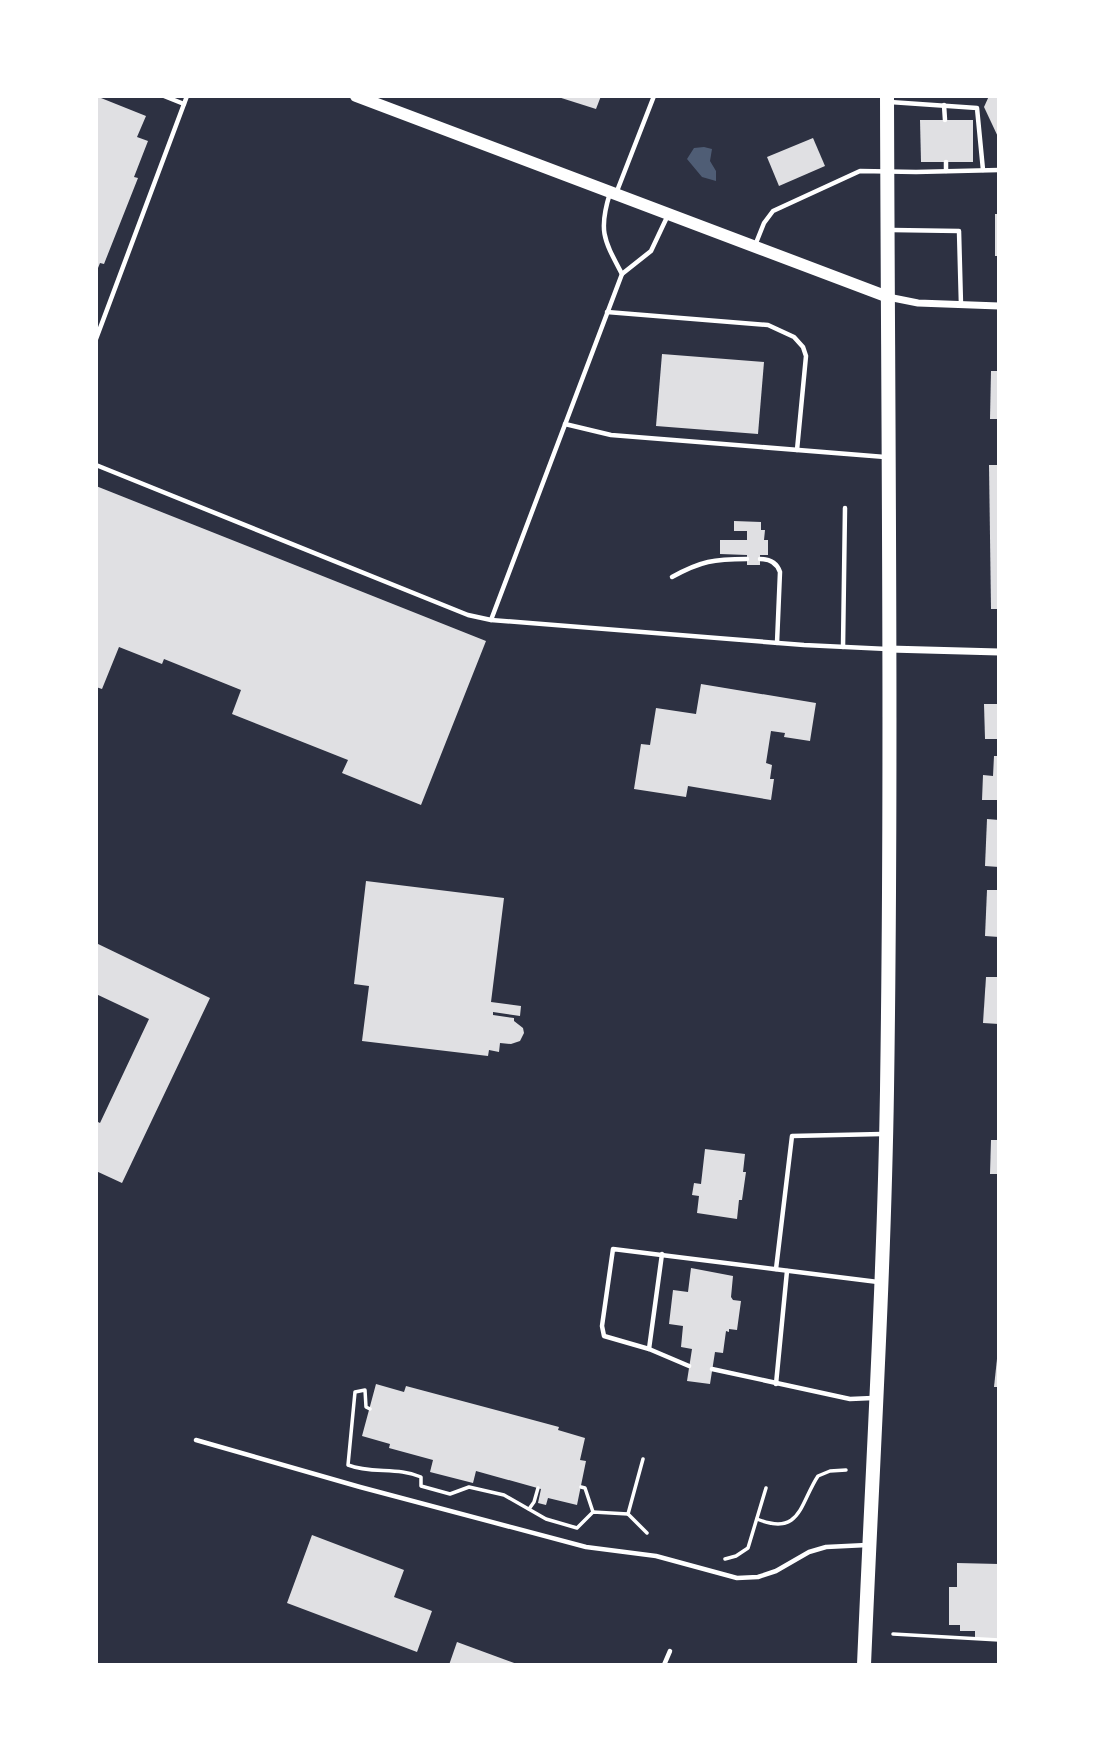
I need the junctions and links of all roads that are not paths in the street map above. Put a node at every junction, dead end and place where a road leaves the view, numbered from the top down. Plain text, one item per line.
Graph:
1 (164, 96) edge
2 (187, 96) edge
3 (356, 96) edge
4 (654, 96) edge
5 (887, 99) edge
6 (184, 104) junction
7 (944, 105) junction
8 (945, 120) dead end
9 (946, 162) dead end
10 (887, 170) junction
11 (983, 170) junction
12 (999, 170) edge
13 (946, 172) junction
14 (612, 194) junction
15 (668, 215) junction
16 (887, 230) junction
17 (754, 247) junction
18 (622, 274) junction
19 (888, 297) junction
20 (961, 305) junction
21 (999, 306) edge
22 (607, 313) junction
23 (96, 339) edge
24 (565, 424) junction
25 (797, 450) junction
26 (889, 457) junction
27 (96, 465) edge
28 (845, 508) dead end
29 (747, 559) dead end
30 (760, 559) dead end
31 (672, 577) dead end
32 (491, 620) junction
33 (776, 643) junction
34 (843, 648) junction
35 (888, 649) junction
36 (999, 652) edge
37 (886, 1134) junction
38 (662, 1255) junction
39 (776, 1269) junction
40 (787, 1270) junction
41 (882, 1282) junction
42 (649, 1349) junction
43 (690, 1366) dead end
44 (712, 1370) dead end
45 (776, 1384) junction
46 (877, 1398) junction
47 (196, 1440) dead end
48 (870, 1545) junction
49 (670, 1651) dead end
50 (664, 1665) edge
51 (864, 1665) edge

1 - 6 lane
2 - 6 lane
3 - 14 street
4 - 14 lane
5 - 7 lane
5 - 10 main road
6 - 23 lane
7 - 8 lane
7 - 11 lane
9 - 13 lane
10 - 13 lane
10 - 16 main road
10 - 17 lane
11 - 12 lane
11 - 13 lane
14 - 15 street
14 - 18 lane
15 - 17 street
15 - 18 lane
16 - 19 main road
16 - 20 lane
17 - 19 street
18 - 22 lane
19 - 20 street
19 - 26 main road
20 - 21 street
22 - 24 lane
22 - 25 lane
24 - 25 lane
24 - 32 lane
25 - 26 lane
26 - 35 main road
27 - 32 lane
28 - 34 lane
29 - 31 lane
30 - 33 lane
32 - 33 lane
33 - 34 lane
34 - 35 lane
35 - 36 street
35 - 37 main road
37 - 39 lane
37 - 41 main road
38 - 39 lane
38 - 42 lane
38 - 42 lane
39 - 40 lane
40 - 41 lane
40 - 45 lane
41 - 46 main road
42 - 43 lane
44 - 45 lane
45 - 46 lane
46 - 48 main road
47 - 48 lane
48 - 51 main road
49 - 50 lane

